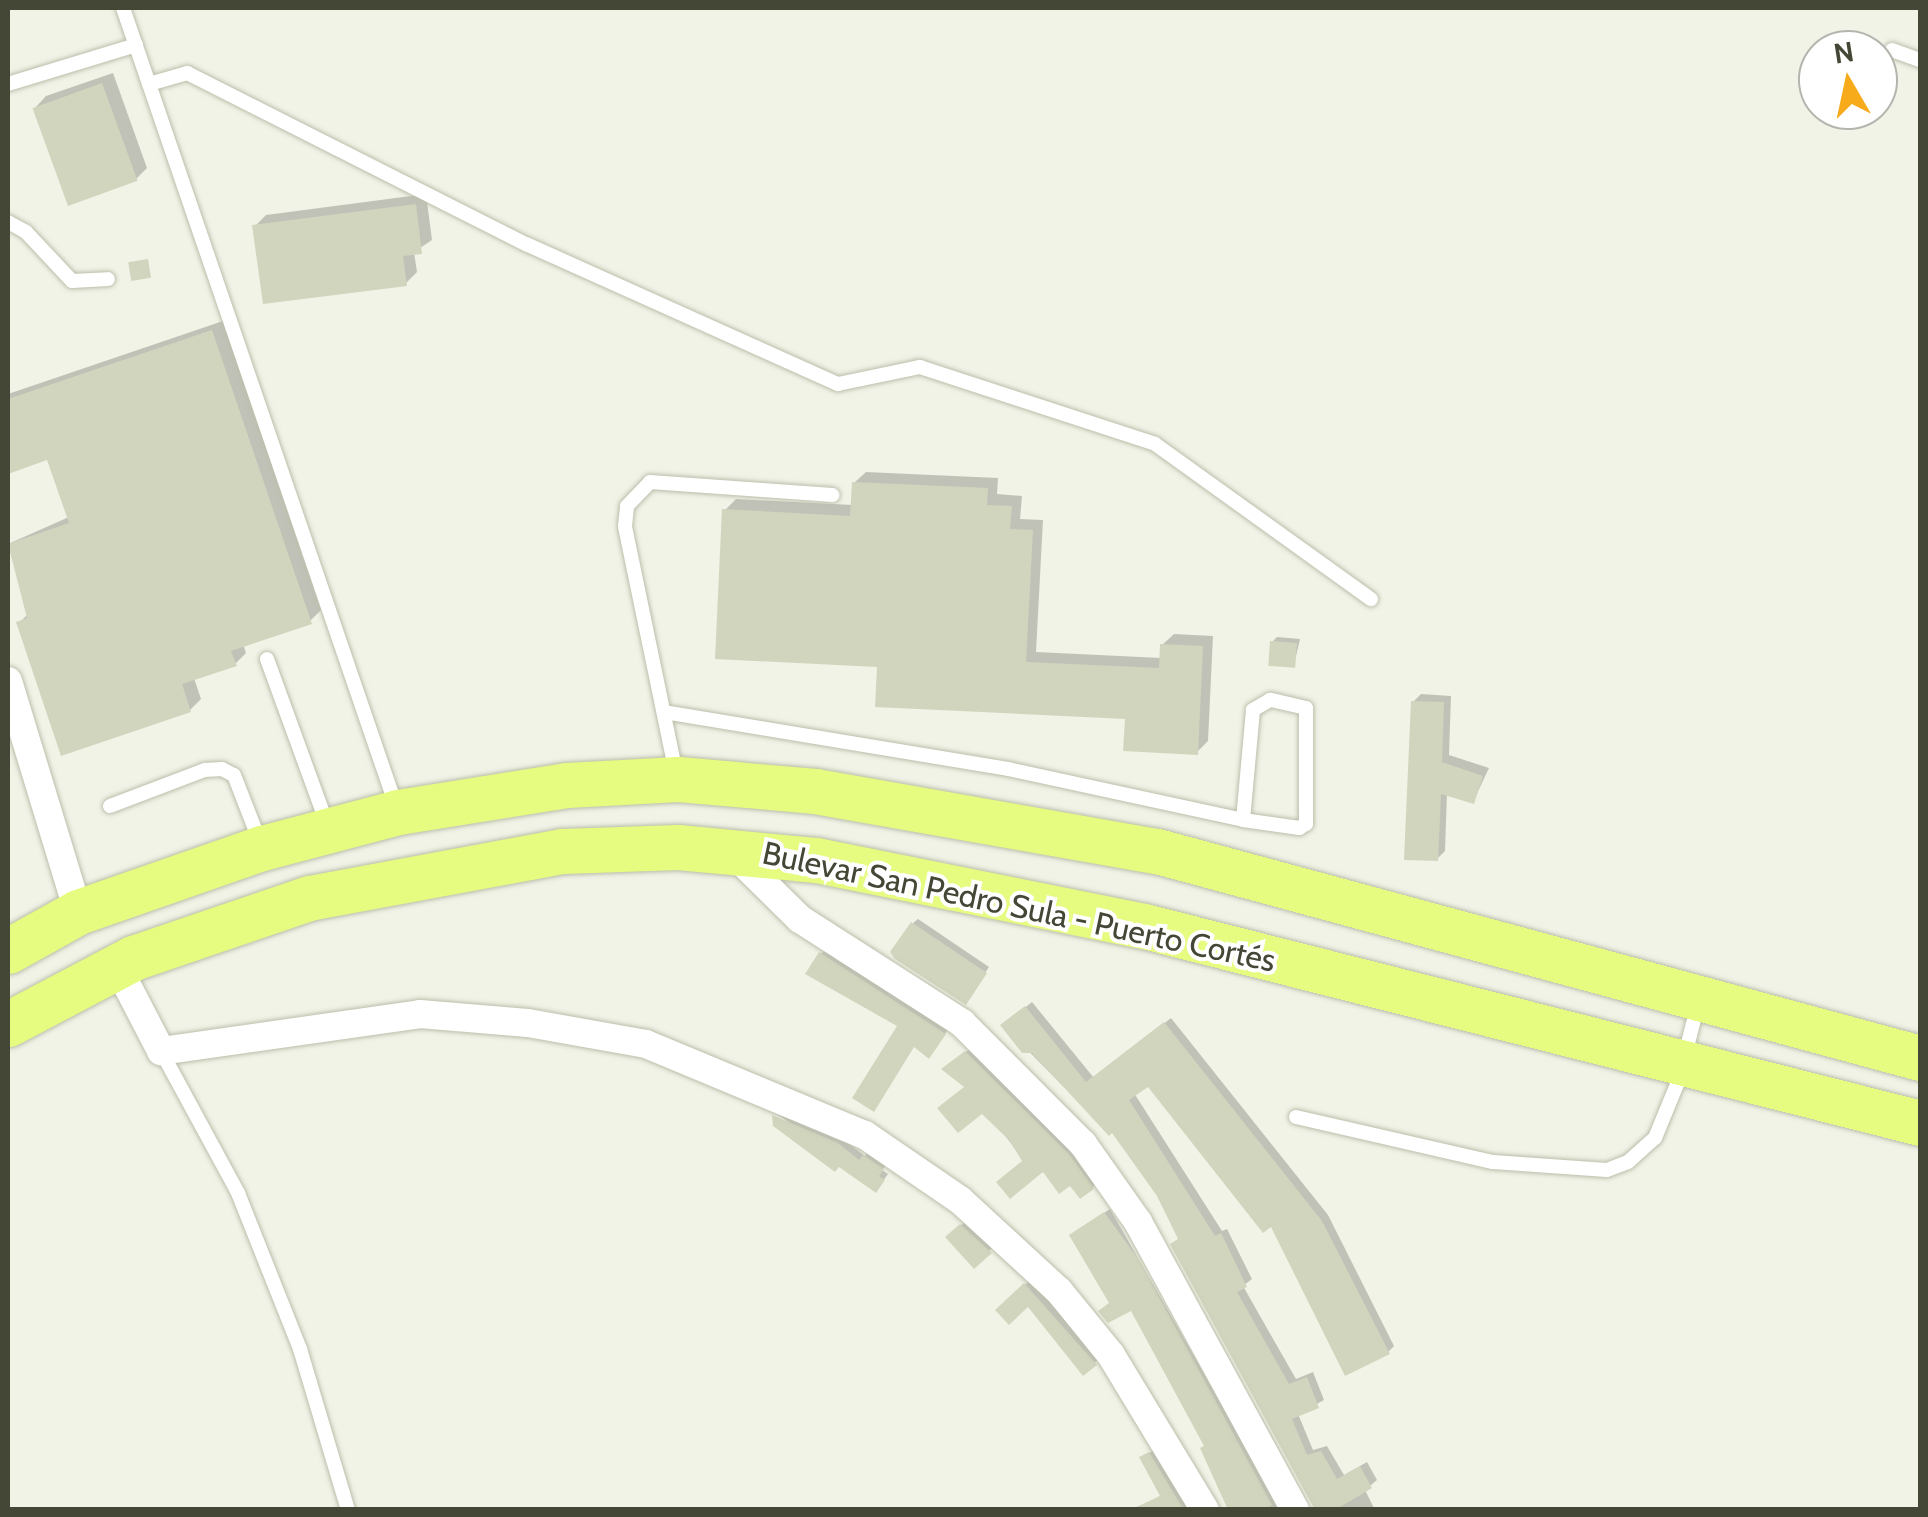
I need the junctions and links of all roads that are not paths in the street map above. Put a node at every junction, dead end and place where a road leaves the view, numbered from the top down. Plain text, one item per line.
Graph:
1 (124, 8) edge
2 (136, 45) junction
3 (8, 84) edge
4 (149, 84) junction
5 (8, 222) edge
6 (108, 280) dead end
7 (833, 495) dead end
8 (1371, 599) dead end
9 (266, 660) dead end
10 (8, 681) edge
11 (664, 712) junction
12 (678, 778) junction
13 (110, 806) dead end
14 (398, 812) junction
15 (1243, 820) junction
16 (329, 830) junction
17 (262, 848) junction
18 (730, 850) junction
19 (78, 912) junction
20 (8, 951) edge
21 (117, 966) junction
22 (1699, 998) junction
23 (8, 1024) edge
24 (160, 1052) junction
25 (1920, 1058) edge
26 (1684, 1062) junction
27 (1296, 1117) dead end
28 (1920, 1123) edge
29 (348, 1510) edge
30 (1205, 1510) edge
31 (1295, 1510) edge

1 - 2 lane
2 - 3 lane
2 - 4 lane
4 - 8 lane
4 - 14 lane
5 - 6 lane
7 - 11 lane
9 - 16 lane
10 - 19 street
11 - 12 lane
11 - 15 lane
12 - 14 highway, Bulevar San Pedro Sula - Puerto Cortés
12 - 22 highway, Bulevar San Pedro Sula - Puerto Cortés
13 - 17 lane
14 - 16 highway, Bulevar San Pedro Sula - Puerto Cortés
15 - 15 lane
16 - 17 highway, Bulevar San Pedro Sula - Puerto Cortés
17 - 19 highway, Bulevar San Pedro Sula - Puerto Cortés
18 - 21 highway, Bulevar San Pedro Sula - Puerto Cortés
18 - 26 highway, Bulevar San Pedro Sula - Puerto Cortés
18 - 31 street
19 - 20 highway, Bulevar San Pedro Sula - Puerto Cortés
21 - 23 highway, Bulevar San Pedro Sula - Puerto Cortés
21 - 24 street
22 - 25 highway, Bulevar San Pedro Sula - Puerto Cortés
22 - 26 lane
24 - 29 lane
24 - 30 street
26 - 27 lane
26 - 28 highway, Bulevar San Pedro Sula - Puerto Cortés

